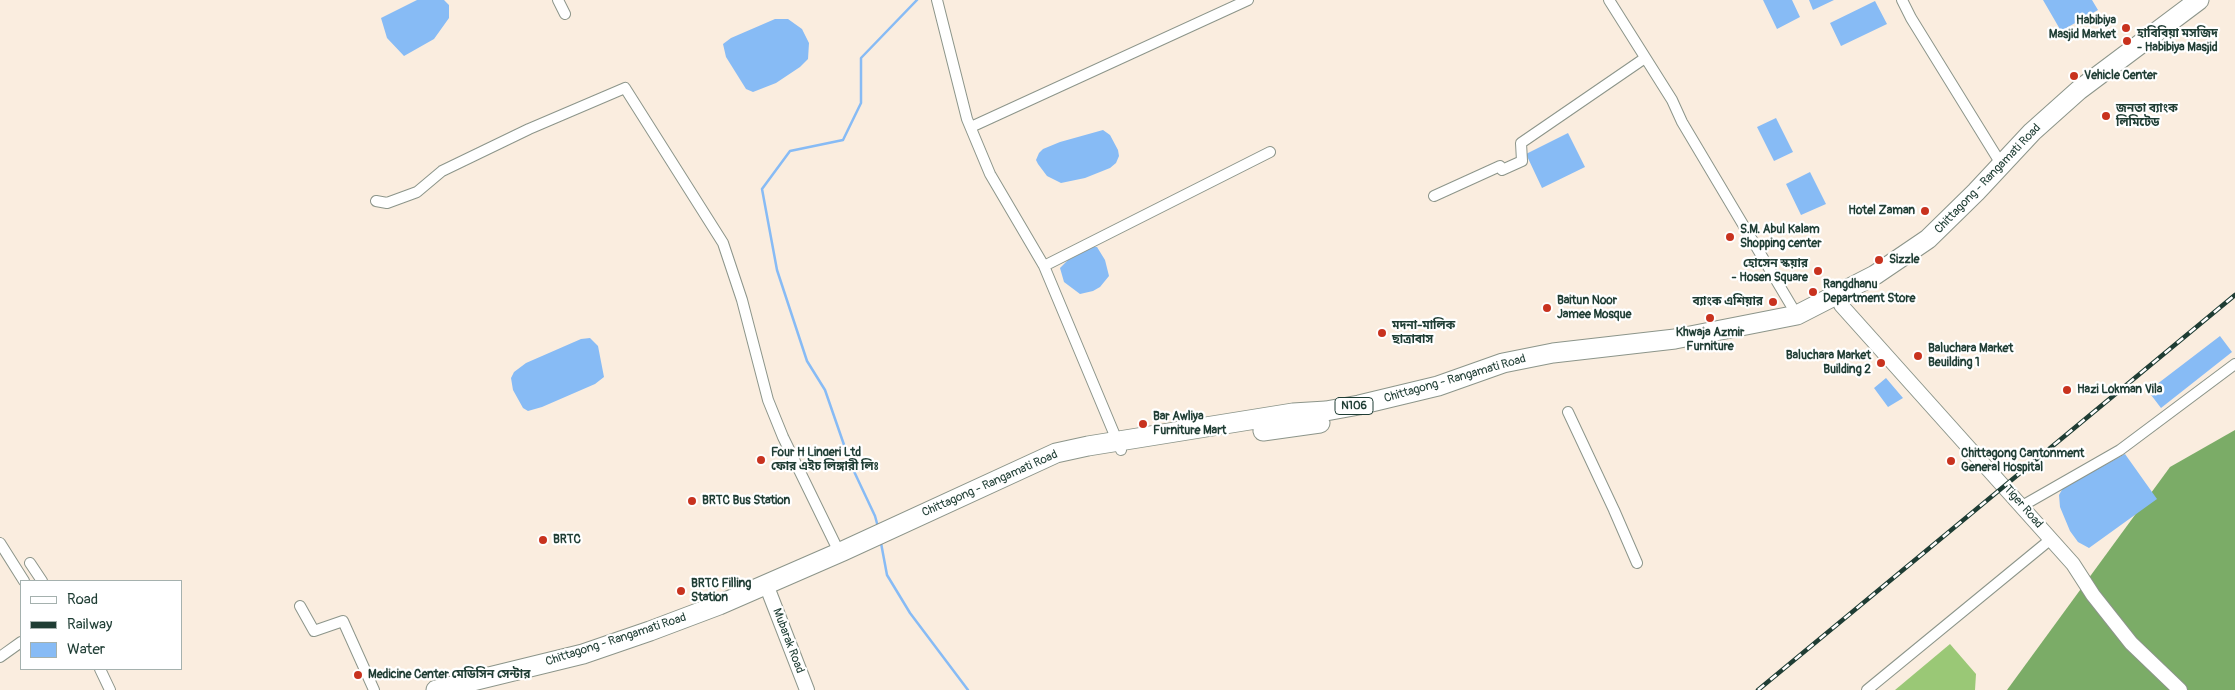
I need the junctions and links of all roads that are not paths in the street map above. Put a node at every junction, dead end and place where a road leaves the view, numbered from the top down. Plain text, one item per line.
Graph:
1 (558, 0) edge
2 (937, 0) edge
3 (1248, 0) edge
4 (1609, 0) edge
5 (1902, 0) edge
6 (2199, 0) edge
7 (2215, 0) edge
8 (565, 14) dead end
9 (1645, 58) junction
10 (971, 127) junction
11 (1270, 152) dead end
12 (2002, 167) junction
13 (1434, 196) dead end
14 (376, 201) dead end
15 (1044, 266) junction
16 (1841, 305) junction
17 (1799, 319) junction
18 (2235, 364) edge
19 (1568, 412) dead end
20 (1119, 446) junction
21 (2022, 506) junction
22 (2051, 539) junction
23 (0, 543) edge
24 (841, 556) junction
25 (30, 563) dead end
26 (1636, 563) dead end
27 (23, 580) edge
28 (41, 580) edge
29 (769, 592) junction
30 (300, 606) dead end
31 (20, 643) edge
32 (0, 657) edge
33 (100, 670) edge
34 (110, 690) edge
35 (374, 690) edge
36 (436, 690) edge
37 (479, 690) edge
38 (807, 690) edge
39 (1867, 690) edge
40 (2180, 690) edge

1 - 8 street
2 - 10 street
3 - 10 street
4 - 9 street
5 - 12 street
6 - 12 highway, Chittagong - Rangamati Road / N106
7 - 12 highway, Chittagong - Rangamati Road / N106
9 - 13 street
9 - 17 street
10 - 15 street
11 - 15 street
12 - 16 highway, Chittagong - Rangamati Road / N106
12 - 17 highway, Chittagong - Rangamati Road / N106
14 - 24 street
15 - 20 street
16 - 17 highway, Chittagong - Rangamati Road / N106
16 - 21 street, Tiger Road
17 - 20 highway, Chittagong - Rangamati Road / N106
18 - 21 street
19 - 26 street
20 - 24 highway, Chittagong - Rangamati Road / N106
21 - 22 street, Tiger Road
22 - 39 street
22 - 40 street, Tiger Road
23 - 27 street
24 - 29 highway, Chittagong - Rangamati Road / N106
24 - 36 highway, Chittagong - Rangamati Road / N106
25 - 28 street
29 - 37 highway, Chittagong - Rangamati Road / N106
29 - 38 street, Mubarak Road
30 - 35 street
31 - 32 street
33 - 34 street

